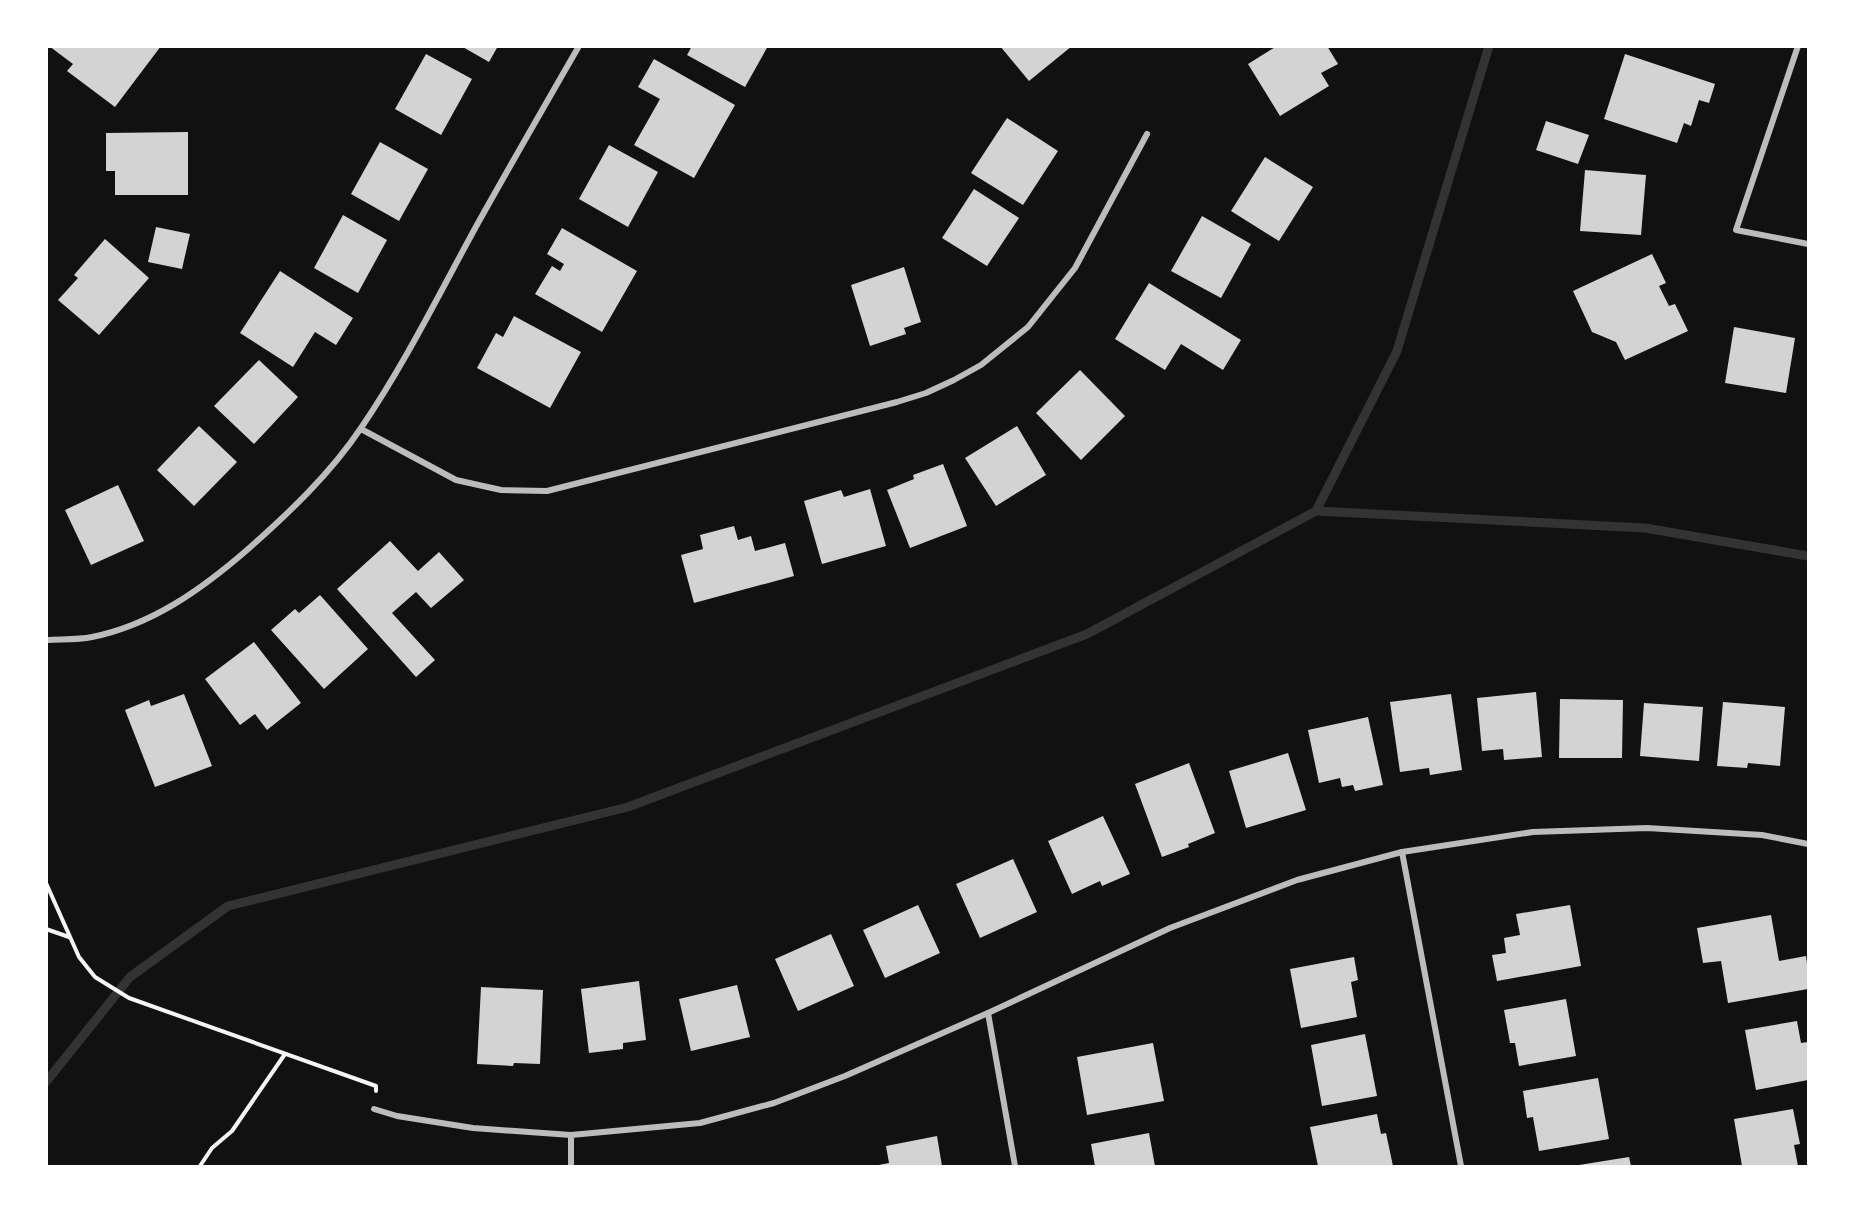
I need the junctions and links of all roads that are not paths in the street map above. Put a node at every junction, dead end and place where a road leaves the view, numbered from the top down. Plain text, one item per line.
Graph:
1 (579, 46) edge
2 (1798, 46) edge
3 (1147, 134) dead end
4 (1809, 244) edge
5 (361, 429) junction
6 (46, 640) edge
7 (1809, 844) edge
8 (1402, 852) junction
9 (988, 1013) junction
10 (374, 1109) road end
11 (571, 1135) junction
12 (571, 1167) edge
13 (1015, 1167) edge
14 (1461, 1167) edge

1 - 5 street
2 - 4 street
3 - 5 street
5 - 6 street
7 - 8 street
8 - 9 street
8 - 14 street
9 - 11 street
9 - 13 street
10 - 11 street
11 - 12 street

